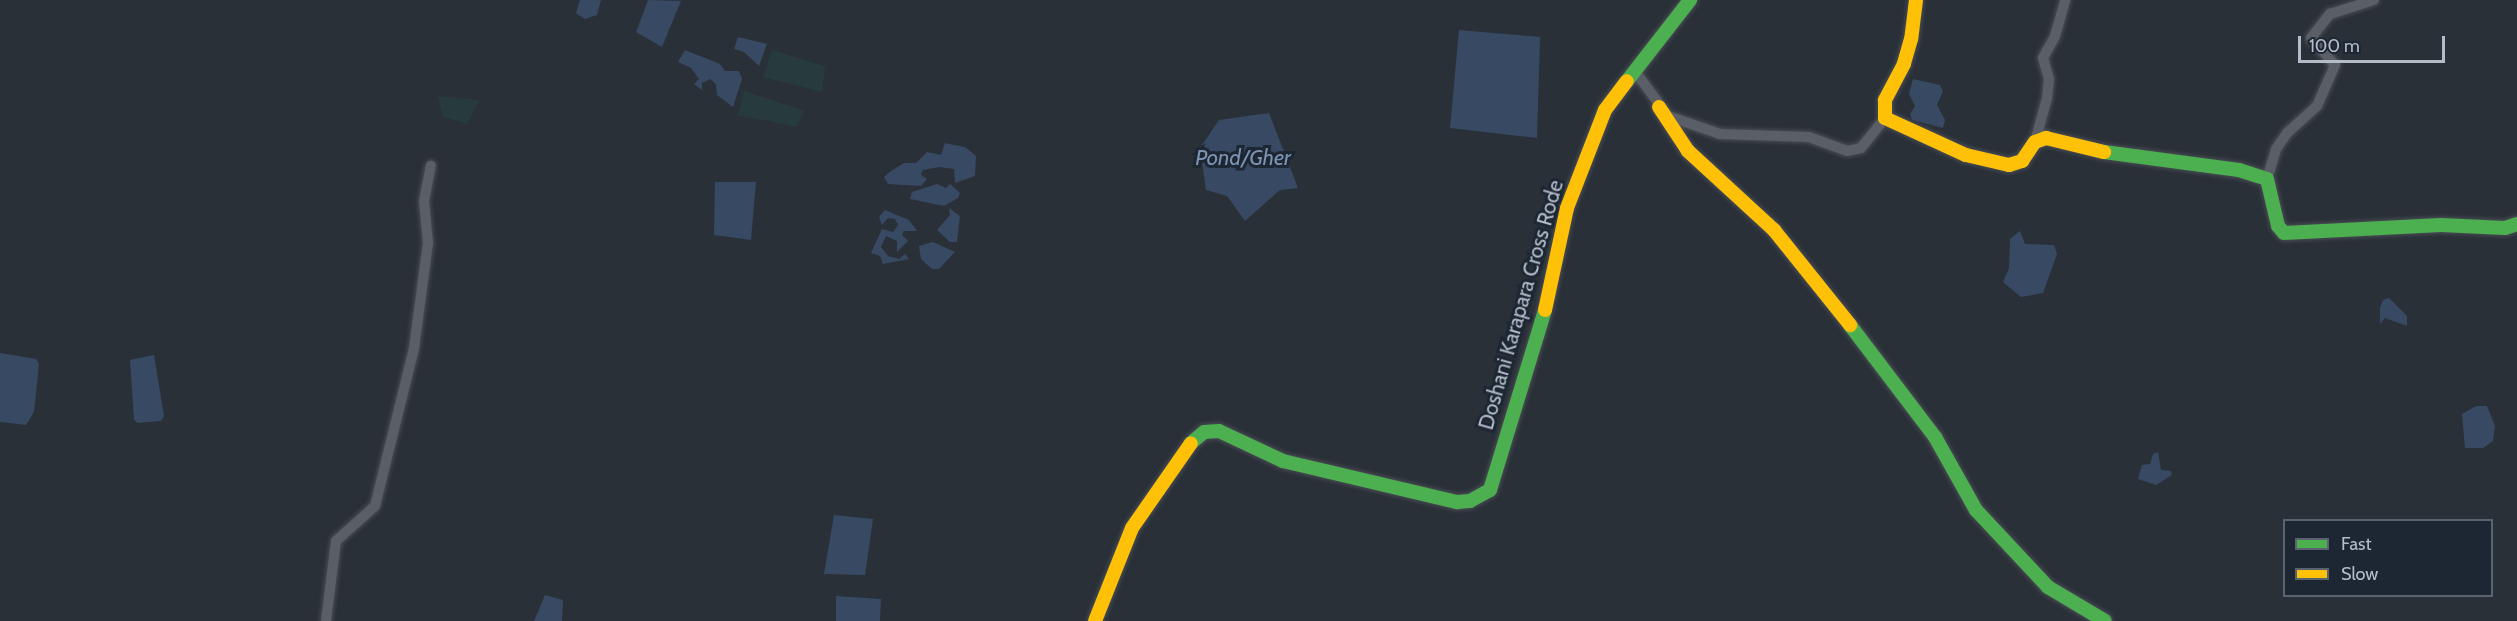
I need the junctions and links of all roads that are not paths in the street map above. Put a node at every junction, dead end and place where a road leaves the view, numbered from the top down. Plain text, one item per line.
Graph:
1 (1690, 0) edge
2 (1916, 0) edge
3 (2065, 0) edge
4 (2374, 0) edge
5 (1634, 70) junction
6 (1659, 107) junction
7 (1885, 118) junction
8 (2035, 142) junction
9 (431, 166) dead end
10 (2267, 179) junction
11 (2517, 224) edge
12 (326, 621) edge
13 (1095, 621) edge
14 (2105, 621) edge

1 - 5 street, Doshani Karapara Cross Rode
2 - 7 street
3 - 8 street
4 - 10 street
5 - 6 street
5 - 13 street, Doshani Karapara Cross Rode
6 - 7 street
6 - 14 street
7 - 8 street
8 - 10 street
9 - 12 street
10 - 11 street

